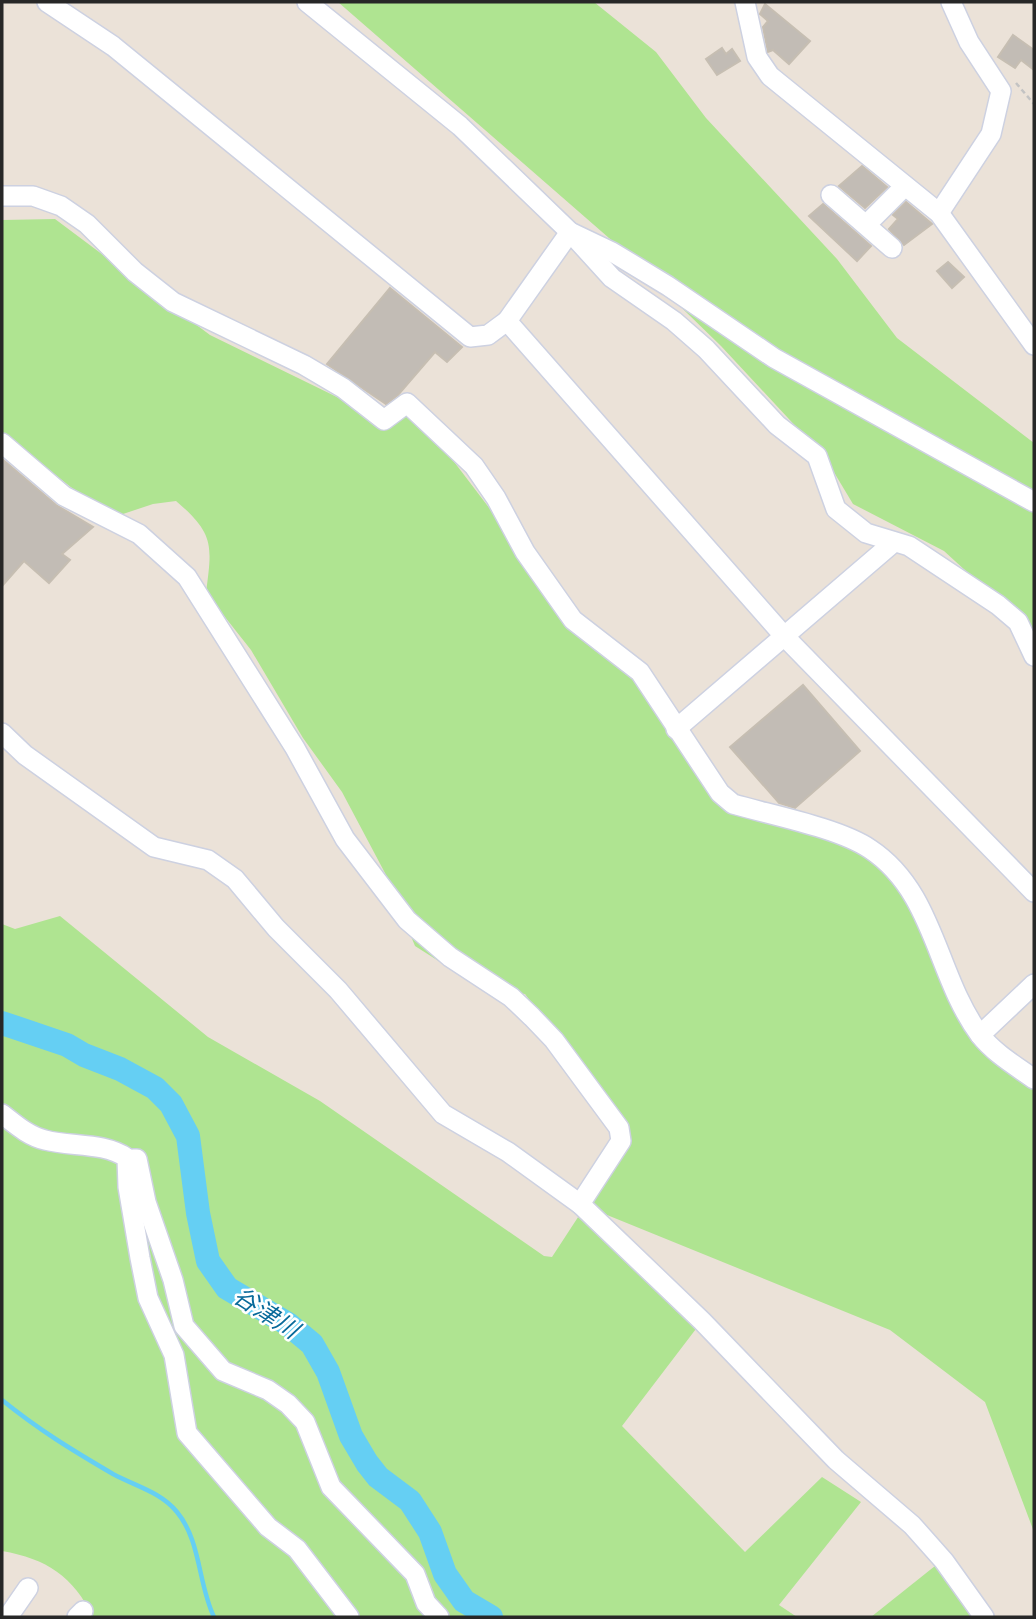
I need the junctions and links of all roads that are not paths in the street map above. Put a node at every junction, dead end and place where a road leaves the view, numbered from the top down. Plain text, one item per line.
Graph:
1 (47, 2) edge
2 (307, 2) edge
3 (745, 2) edge
4 (951, 2) edge
5 (905, 186) junction
6 (831, 195) dead end
7 (2, 196) edge
8 (939, 213) junction
9 (866, 225) junction
10 (570, 232) junction
11 (892, 248) dead end
12 (508, 321) junction
13 (1034, 345) edge
14 (2, 443) edge
15 (1034, 502) edge
16 (894, 542) junction
17 (785, 637) junction
18 (1034, 656) edge
19 (676, 729) junction
20 (2, 733) edge
21 (1034, 892) edge
22 (1034, 984) edge
23 (980, 1035) junction
24 (1034, 1079) edge
25 (2, 1114) edge
26 (127, 1158) junction
27 (580, 1203) junction
28 (28, 1588) dead end
29 (2, 1613) edge
30 (8, 1617) edge
31 (349, 1617) edge
32 (439, 1617) edge
33 (984, 1617) edge

1 - 12 street
2 - 10 street
3 - 5 street
4 - 8 street
5 - 8 street
5 - 9 street
6 - 9 street
7 - 19 street
8 - 13 street
9 - 11 street
10 - 12 street
10 - 15 street
10 - 16 street
12 - 17 street
14 - 27 street
16 - 17 street
16 - 18 street
17 - 19 street
17 - 21 street
19 - 23 street
20 - 27 street
22 - 23 street
23 - 24 street
25 - 26 street
26 - 31 street
26 - 32 street
27 - 33 street
28 - 30 street
29 - 30 street

